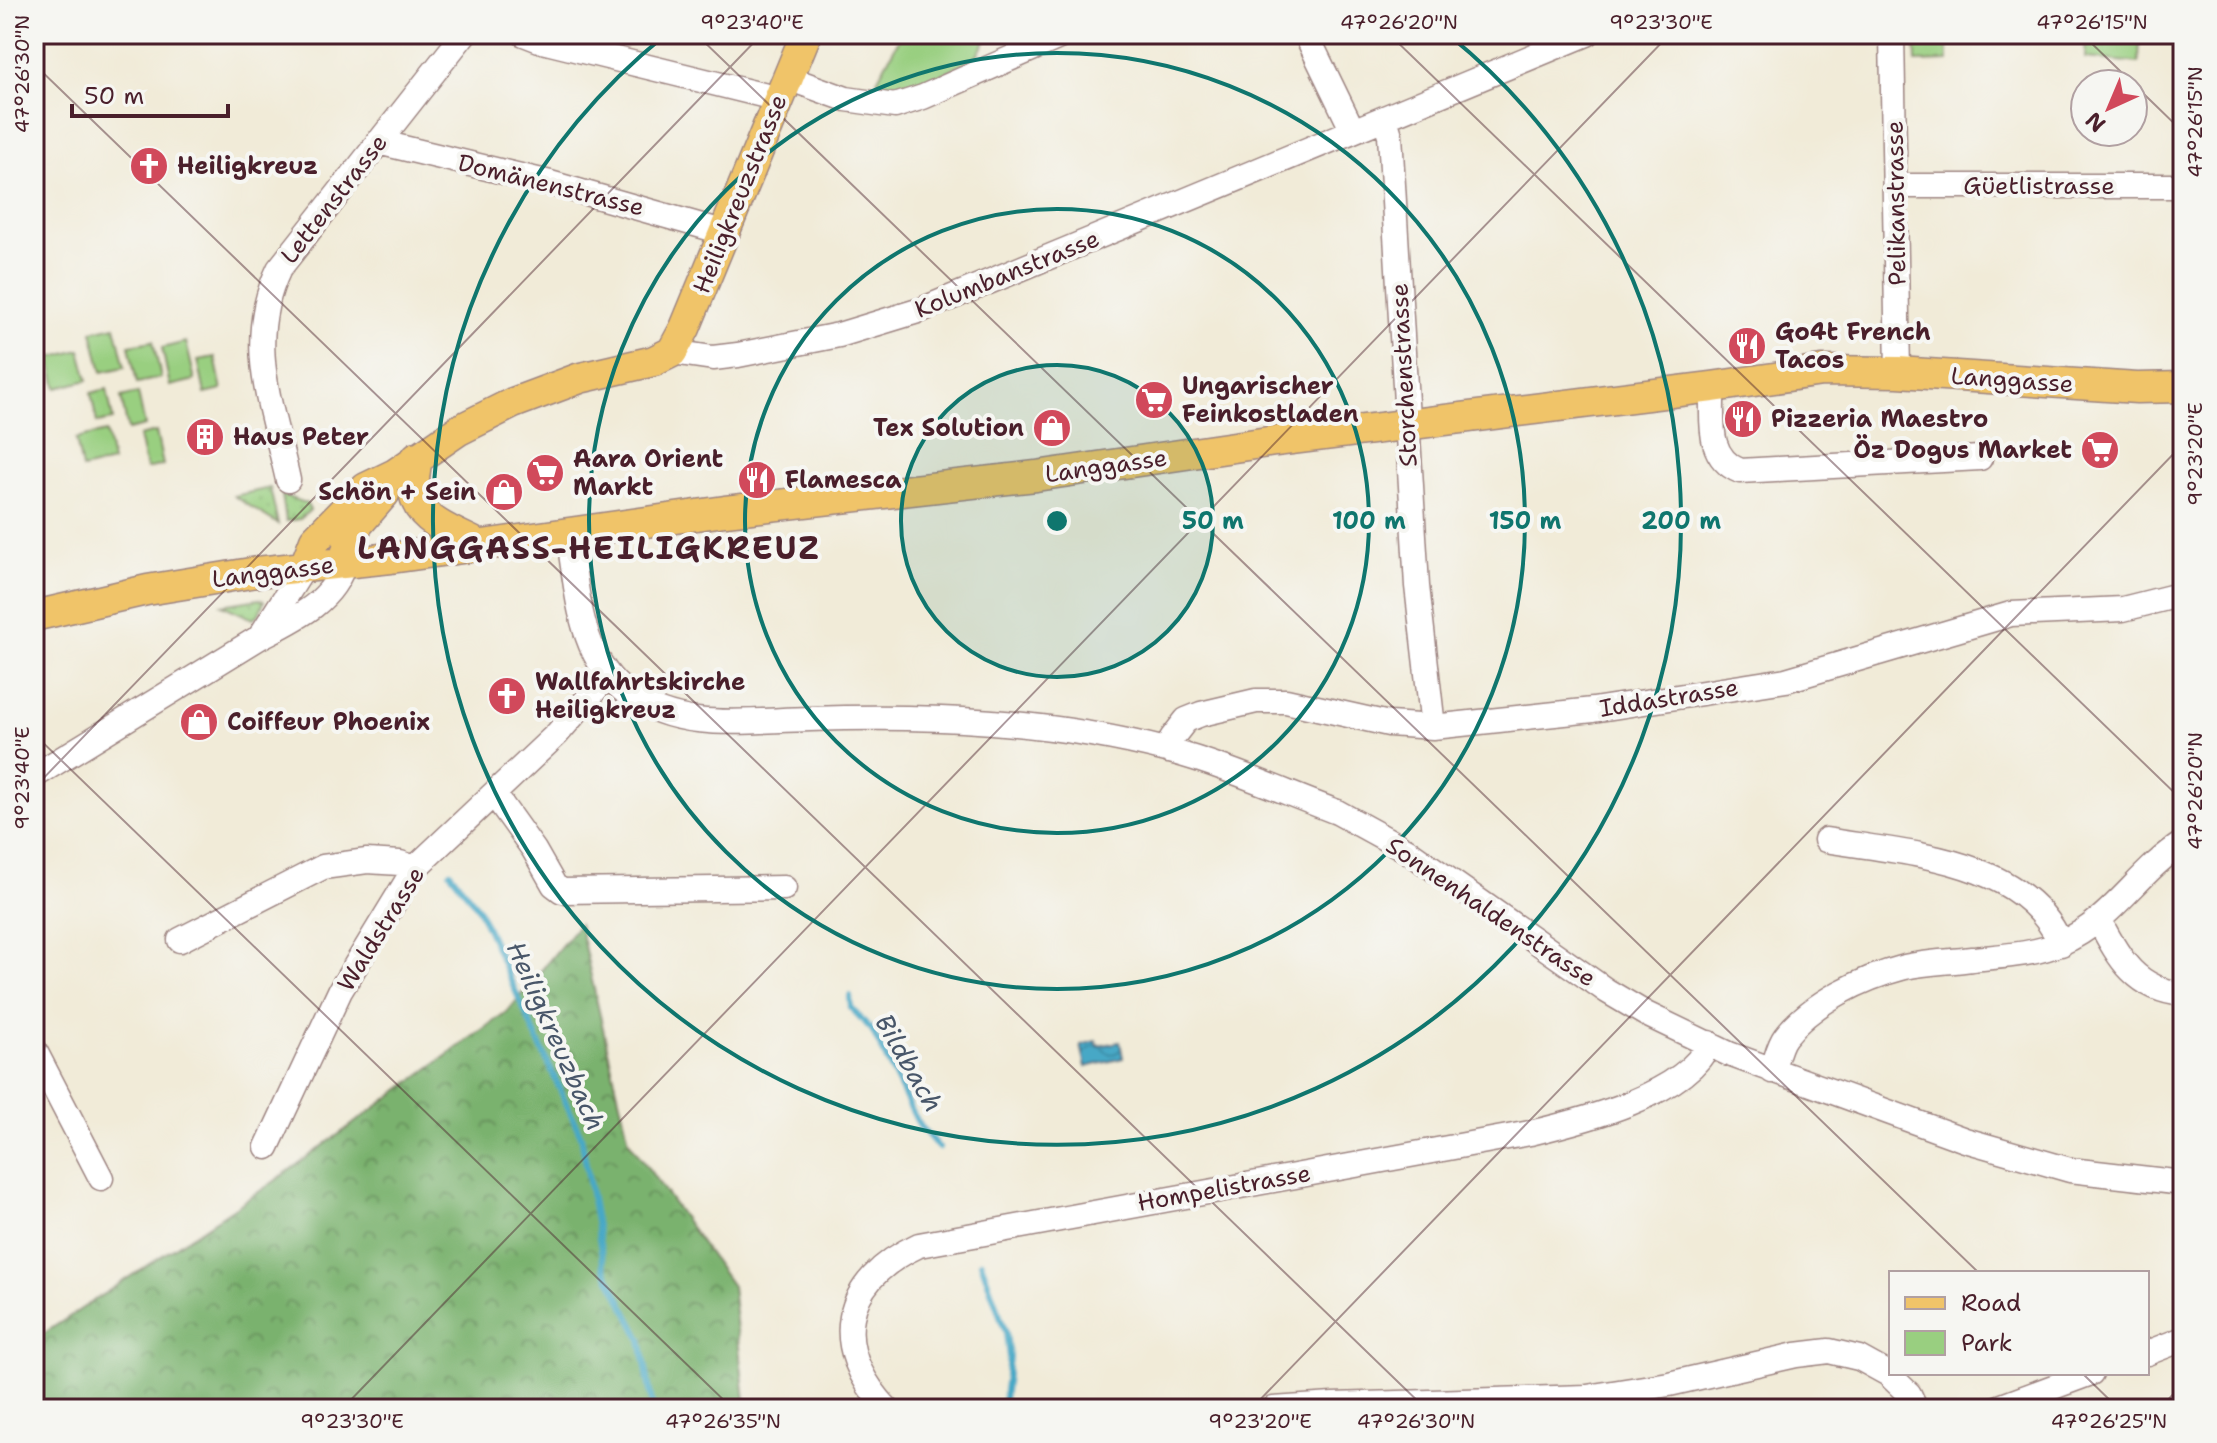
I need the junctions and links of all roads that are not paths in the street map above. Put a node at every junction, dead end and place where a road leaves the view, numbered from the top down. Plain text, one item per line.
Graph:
1 (464, 34) edge
2 (524, 34) edge
3 (806, 34) edge
4 (1066, 34) edge
5 (1306, 34) edge
6 (1587, 34) edge
7 (1892, 34) edge
8 (784, 89) junction
9 (1385, 119) junction
10 (1353, 131) junction
11 (378, 142) junction
12 (1896, 186) junction
13 (2183, 186) edge
14 (723, 232) junction
15 (672, 352) junction
16 (1898, 372) junction
17 (1712, 387) junction
18 (2183, 387) edge
19 (1406, 424) junction
20 (1980, 458) dead end
21 (406, 466) junction
22 (288, 480) dead end
23 (568, 534) junction
24 (479, 545) junction
25 (344, 563) junction
26 (305, 566) junction
27 (2183, 594) edge
28 (34, 616) edge
29 (260, 637) junction
30 (608, 675) junction
31 (1433, 727) junction
32 (1169, 751) junction
33 (34, 776) edge
34 (494, 794) junction
35 (1826, 840) dead end
36 (2183, 843) edge
37 (415, 868) junction
38 (784, 888) dead end
39 (2100, 922) junction
40 (180, 940) dead end
41 (2061, 944) junction
42 (2183, 994) edge
43 (1709, 1043) junction
44 (34, 1049) edge
45 (1772, 1071) junction
46 (267, 1147) dead end
47 (101, 1178) dead end
48 (2183, 1183) edge
49 (2183, 1339) edge
50 (2149, 1352) edge
51 (1889, 1375) edge
52 (1889, 1375) edge
53 (2086, 1375) edge
54 (887, 1409) edge
55 (1273, 1409) edge
56 (1916, 1409) edge
57 (1994, 1409) edge

1 - 11 street, Lettenstrasse
2 - 8 street
3 - 8 main road, Heiligkreuzstrasse
4 - 8 street
5 - 10 street
6 - 9 street, Kolumbanstrasse
7 - 12 street, Pelikanstrasse
8 - 14 main road, Heiligkreuzstrasse
9 - 10 street, Kolumbanstrasse
9 - 19 street, Storchenstrasse
10 - 15 street, Kolumbanstrasse
11 - 14 street, Domänenstrasse
11 - 22 street, Lettenstrasse
12 - 13 street, Güetlistrasse
12 - 16 street, Pelikanstrasse
14 - 15 main road, Heiligkreuzstrasse
15 - 21 main road, Kolumbanstrasse
16 - 17 main road, Langgasse
16 - 18 main road, Langgasse
17 - 19 main road, Langgasse
17 - 20 street
19 - 23 main road, Langgasse
19 - 31 street, Storchenstrasse
21 - 24 main road
21 - 25 main road, Kolumbanstrasse
21 - 26 main road, Kolumbanstrasse
23 - 24 main road, Langgasse
23 - 30 street, Sonnenhaldenstrasse
24 - 25 main road, Langgasse
25 - 26 main road, Langgasse
25 - 29 street
26 - 28 main road, Langgasse
26 - 29 street
27 - 31 street, Iddastrasse
29 - 33 street
30 - 32 street, Sonnenhaldenstrasse
30 - 34 street, Waldstrasse
31 - 32 street, Iddastrasse
32 - 43 street, Sonnenhaldenstrasse
34 - 37 street, Waldstrasse
34 - 38 street
35 - 41 street
36 - 39 street
37 - 40 street
37 - 46 street, Waldstrasse
39 - 41 street
39 - 42 street
41 - 45 street
43 - 45 street, Sonnenhaldenstrasse
43 - 54 street, Hompelistrasse
44 - 47 street
45 - 48 street, Sonnenhaldenstrasse
49 - 50 street
51 - 55 street
52 - 56 street
53 - 57 street

